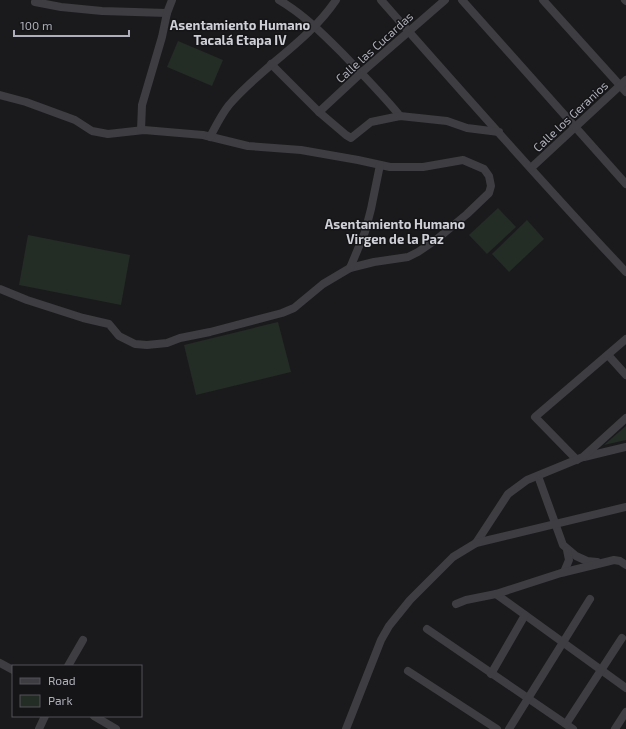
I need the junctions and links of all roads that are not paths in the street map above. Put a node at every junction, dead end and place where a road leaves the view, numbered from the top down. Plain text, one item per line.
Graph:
1 (172, 0) edge
2 (279, 0) edge
3 (336, 0) edge
4 (381, 0) edge
5 (445, 0) edge
6 (462, 0) edge
7 (543, 0) edge
8 (35, 2) dead end
9 (167, 13) junction
10 (314, 27) junction
11 (408, 31) junction
12 (271, 64) junction
13 (361, 73) junction
14 (624, 86) edge
15 (0, 95) edge
16 (319, 112) junction
17 (400, 116) junction
18 (576, 127) junction
19 (141, 130) junction
20 (499, 132) junction
21 (210, 137) junction
22 (380, 165) junction
23 (531, 168) junction
24 (626, 184) edge
25 (624, 266) edge
26 (350, 268) junction
27 (0, 289) edge
28 (626, 339) edge
29 (608, 355) junction
30 (626, 375) edge
31 (626, 418) edge
32 (626, 447) edge
33 (580, 458) junction
34 (538, 476) junction
35 (626, 507) edge
36 (555, 525) junction
37 (476, 542) junction
38 (567, 550) junction
39 (602, 563) junction
40 (626, 565) edge
41 (564, 572) junction
42 (496, 594) junction
43 (590, 600) dead end
44 (456, 604) dead end
45 (525, 615) junction
46 (427, 629) dead end
47 (622, 638) dead end
48 (82, 640) dead end
49 (563, 642) junction
50 (0, 664) edge
51 (69, 665) edge
52 (12, 670) edge
53 (601, 670) junction
54 (408, 671) dead end
55 (491, 674) junction
56 (626, 688) edge
57 (527, 698) junction
58 (626, 712) edge
59 (44, 717) edge
60 (96, 717) edge
61 (569, 727) edge
62 (39, 729) edge
63 (116, 729) edge
64 (346, 729) edge
65 (497, 729) edge
66 (509, 729) edge
67 (615, 729) edge

1 - 9 street
2 - 10 street
3 - 10 street
4 - 11 street
5 - 11 street, Calle las Cucardas
6 - 18 street
7 - 14 street
8 - 9 street
9 - 19 street
10 - 12 street
10 - 13 street
11 - 13 street, Calle las Cucardas
11 - 20 street
12 - 16 street
12 - 21 street
13 - 16 street, Calle las Cucardas
13 - 17 street
14 - 18 street, Calle los Geranios
15 - 19 street
16 - 17 street
17 - 20 street
18 - 23 street, Calle los Geranios
18 - 24 street
19 - 21 street
20 - 23 street
21 - 22 street
22 - 26 street
22 - 26 street
23 - 25 street
26 - 27 street
28 - 29 street
29 - 30 street
29 - 33 street
31 - 33 street
32 - 33 street
33 - 34 street
34 - 36 street
34 - 37 street
35 - 36 street
36 - 37 street
36 - 38 street
37 - 64 street
38 - 39 street
38 - 41 street
39 - 40 street
39 - 41 street
41 - 42 street
42 - 44 street
42 - 45 street
43 - 49 street
45 - 49 street
45 - 55 street
46 - 55 street
47 - 53 street
48 - 51 street
49 - 53 street
49 - 57 street
50 - 52 street
53 - 56 street
53 - 61 street
54 - 65 street
55 - 57 street
57 - 61 street
57 - 66 street
58 - 67 street
59 - 62 street
60 - 63 street

